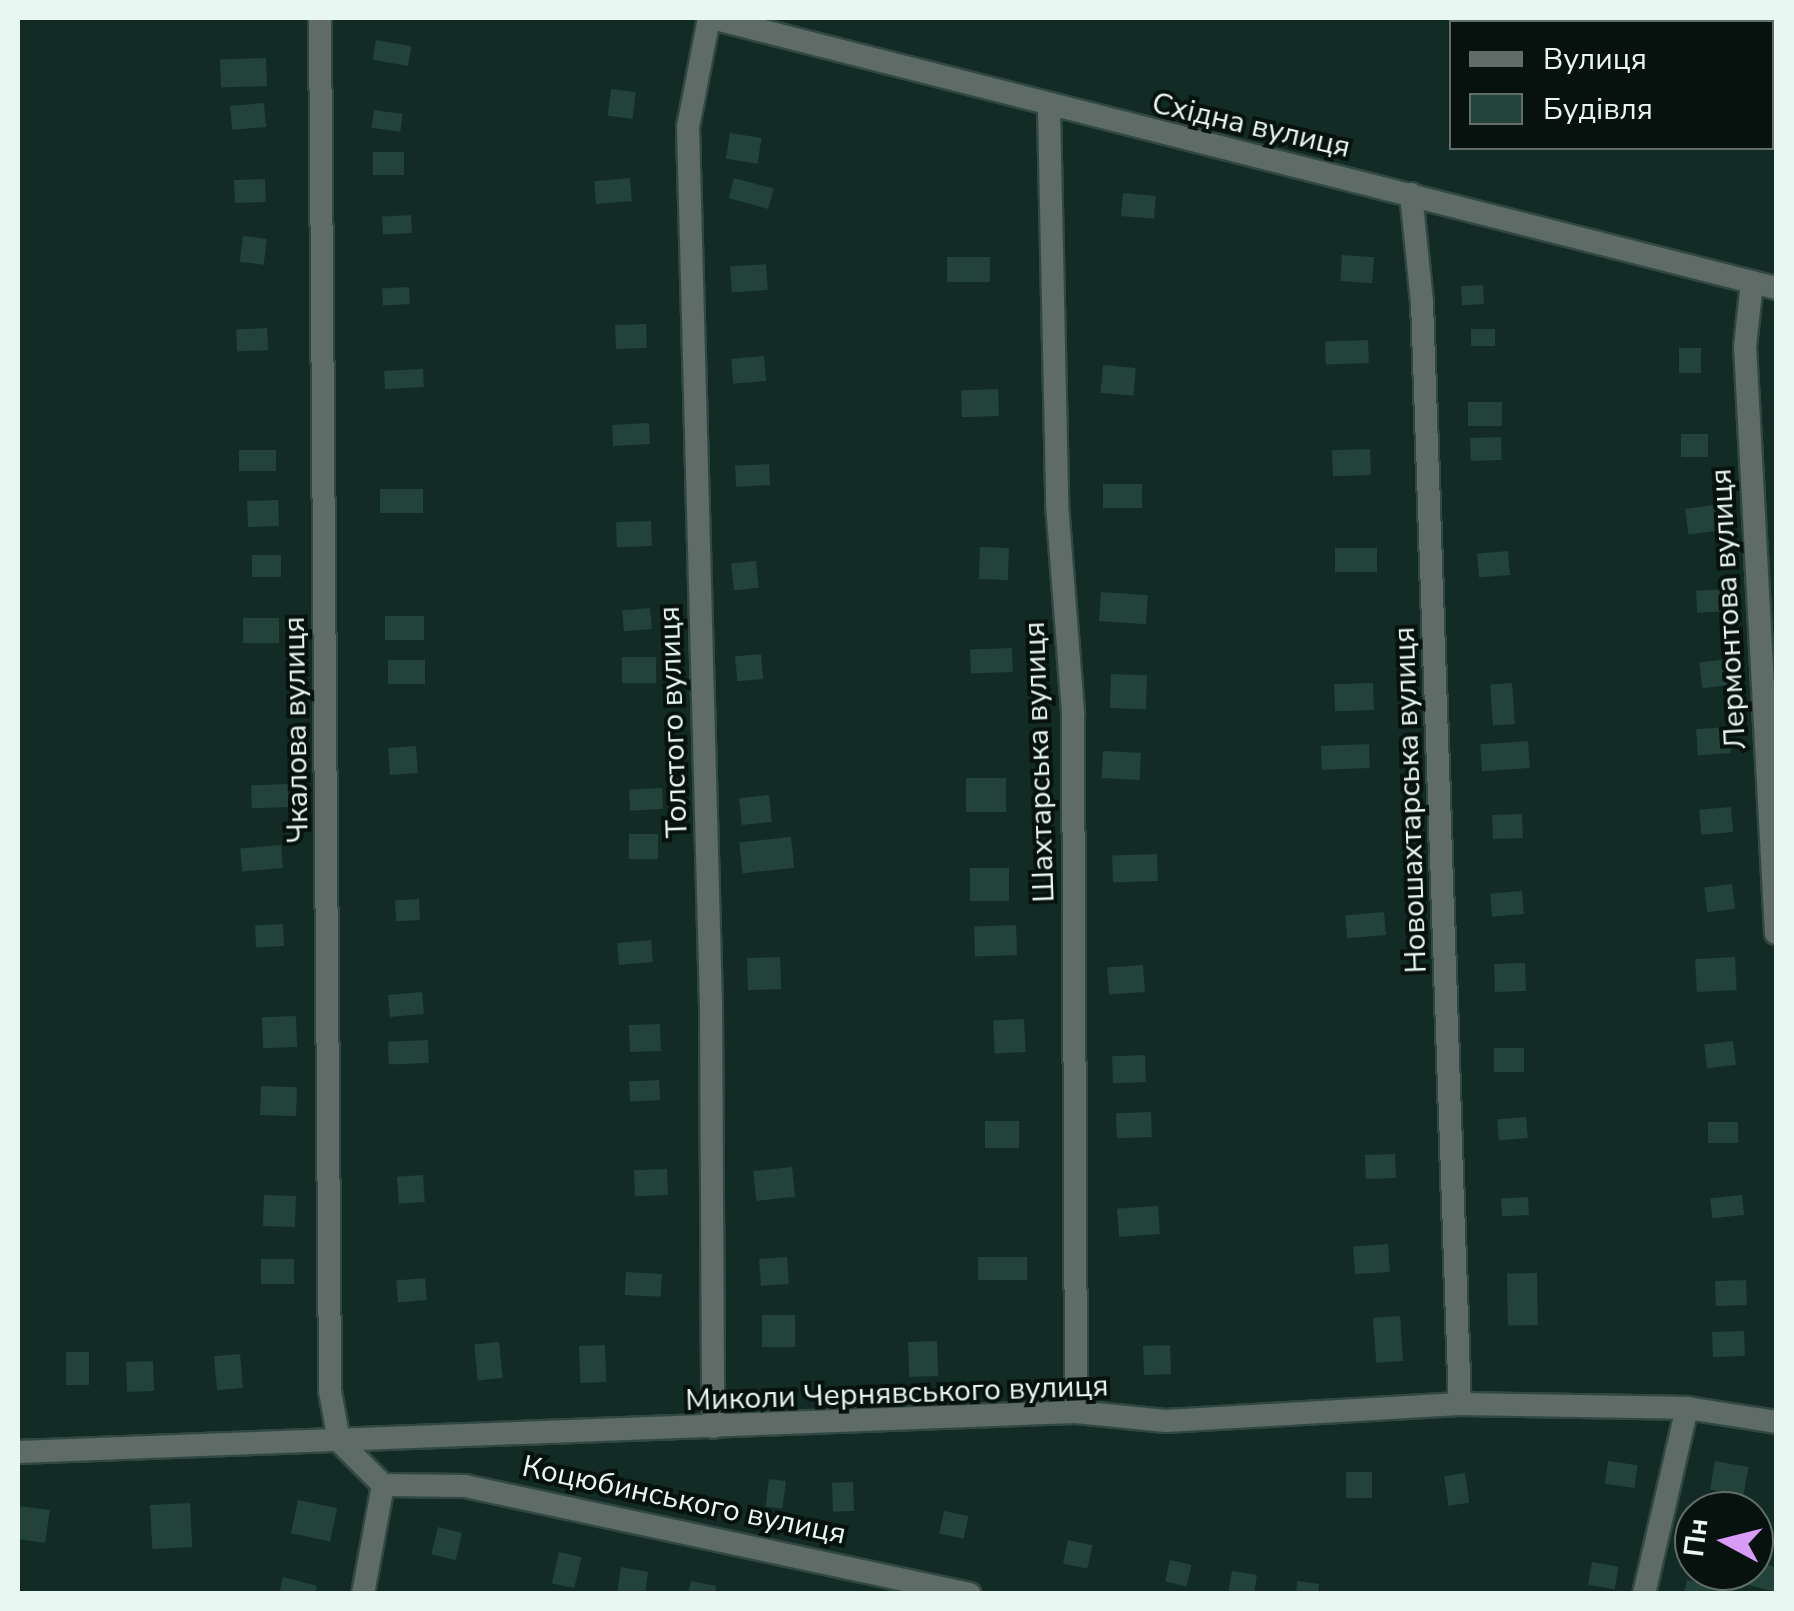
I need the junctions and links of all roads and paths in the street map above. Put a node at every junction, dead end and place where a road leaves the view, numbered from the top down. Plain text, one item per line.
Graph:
1 (320, 18) edge
2 (711, 18) edge
3 (1049, 109) junction
4 (1410, 194) junction
5 (1752, 282) junction
6 (1776, 288) edge
7 (1776, 933) edge
8 (1460, 1404) junction
9 (1686, 1408) junction
10 (1076, 1412) junction
11 (1776, 1422) edge
12 (713, 1427) junction
13 (339, 1441) junction
14 (18, 1452) edge
15 (383, 1485) junction
16 (363, 1594) edge
17 (970, 1594) edge
18 (1644, 1594) edge

1 - 13 street, Чкалова вулиця
2 - 3 street, Східна вулиця
2 - 12 street, Толстого вулиця
3 - 4 street, Східна вулиця
3 - 10 street, Шахтарська вулиця
4 - 5 street, Східна вулиця
4 - 8 street, Новошахтарська вулиця
5 - 6 street, Східна вулиця
5 - 7 street, Лермонтова вулиця
8 - 9 street, Миколи Чернявського вулиця
8 - 10 street, Миколи Чернявського вулиця
9 - 11 street, Миколи Чернявського вулиця
9 - 18 street
10 - 12 street, Миколи Чернявського вулиця
12 - 13 street, Миколи Чернявського вулиця
13 - 14 street, Миколи Чернявського вулиця
13 - 15 street
15 - 16 street
15 - 17 street, Коцюбинського вулиця

